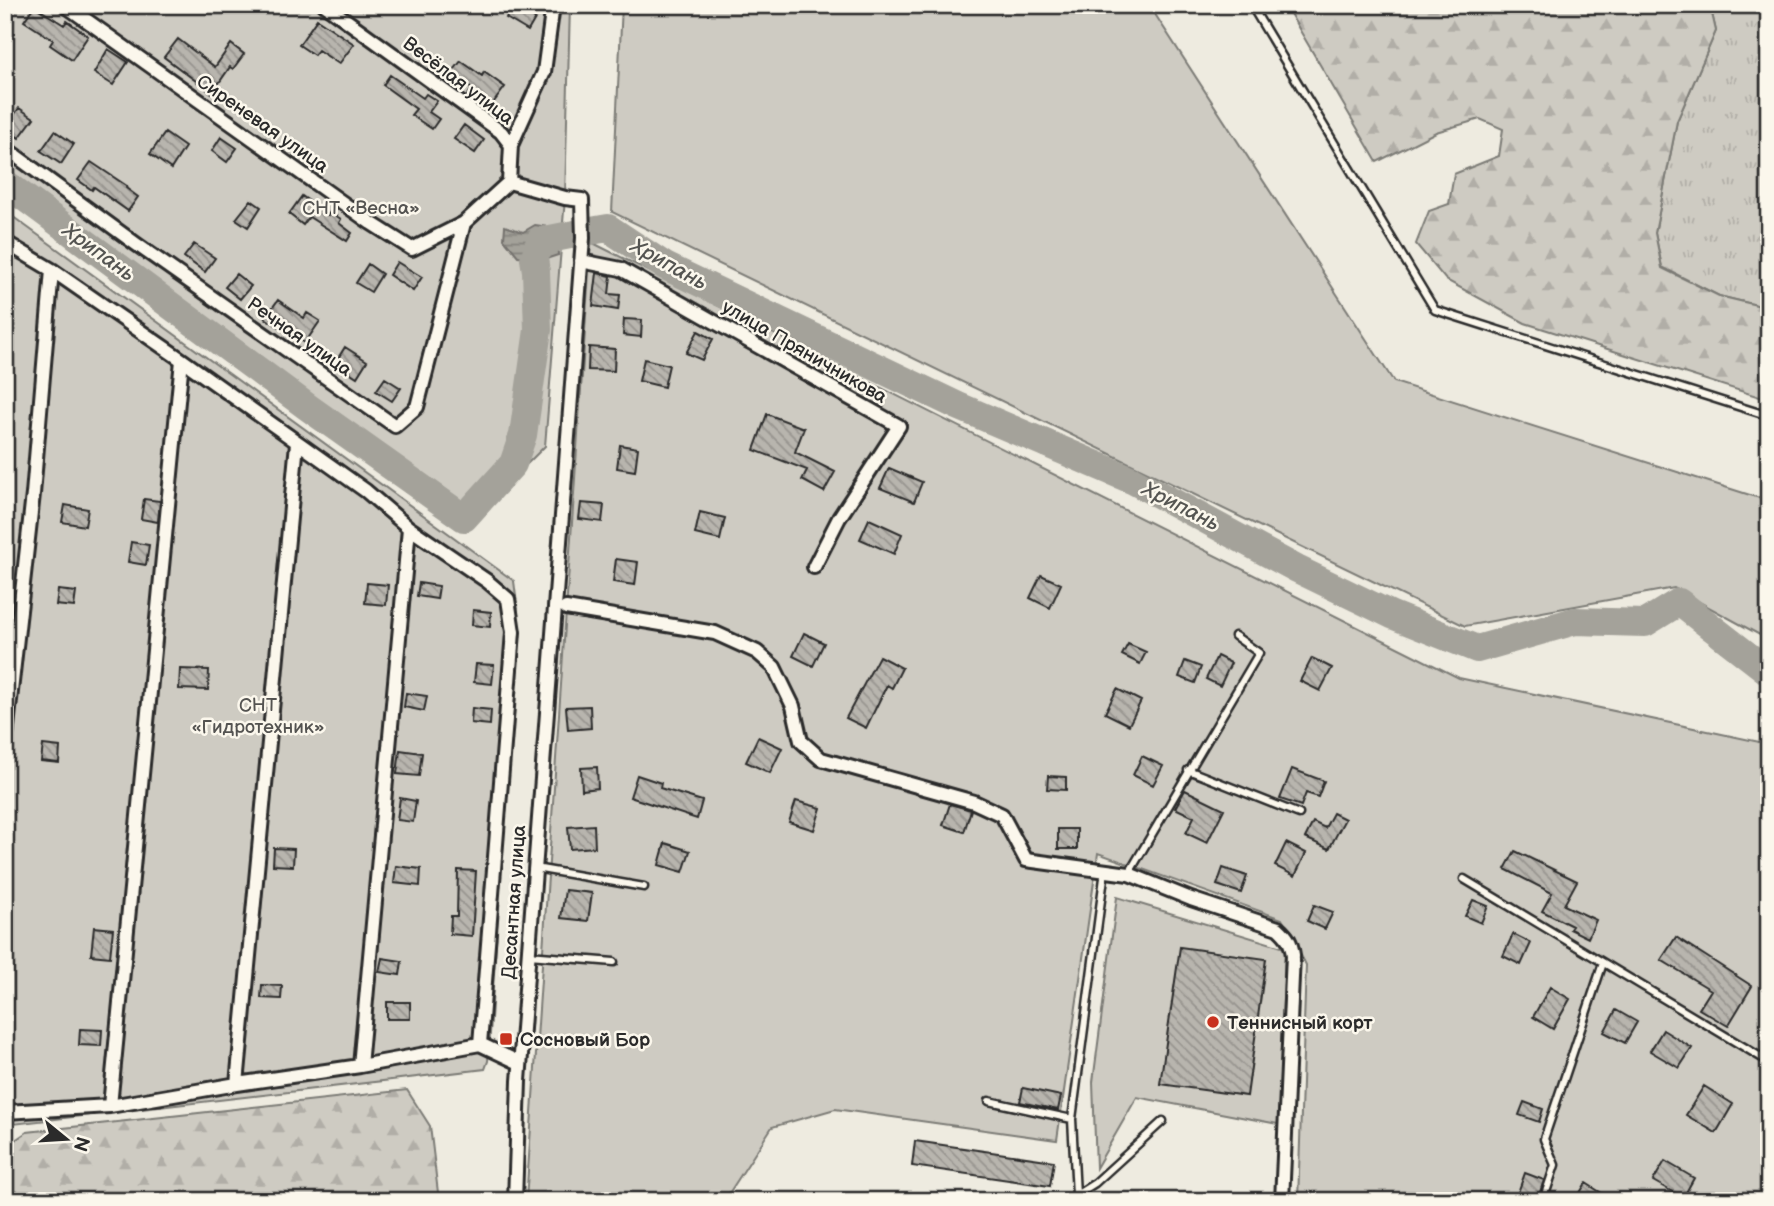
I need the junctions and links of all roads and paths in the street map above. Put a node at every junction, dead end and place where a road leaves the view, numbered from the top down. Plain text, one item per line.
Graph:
1 (65, 5) edge
2 (325, 5) edge
3 (553, 5) edge
4 (1251, 5) edge
5 (511, 145) junction
6 (5, 149) edge
7 (509, 182) junction
8 (464, 223) junction
9 (5, 242) edge
10 (581, 261) junction
11 (52, 270) junction
12 (182, 360) junction
13 (1769, 416) edge
14 (297, 443) junction
15 (409, 528) junction
16 (814, 567) dead end
17 (560, 607) junction
18 (1235, 636) dead end
19 (5, 745) edge
20 (1188, 770) junction
21 (1300, 814) dead end
22 (535, 868) junction
23 (1105, 870) junction
24 (1129, 874) junction
25 (1464, 880) dead end
26 (643, 887) dead end
27 (528, 955) junction
28 (614, 962) dead end
29 (1603, 962) junction
30 (480, 1044) junction
31 (1769, 1062) edge
32 (520, 1063) junction
33 (360, 1066) junction
34 (237, 1084) junction
35 (989, 1101) dead end
36 (110, 1106) junction
37 (5, 1112) edge
38 (1072, 1119) junction
39 (1163, 1121) dead end
40 (1074, 1198) edge
41 (515, 1201) edge
42 (1282, 1201) edge
43 (1543, 1201) edge

1 - 8 street, Сиреневая улица
2 - 5 street, Весёлая улица
3 - 5 street
4 - 13 lane
5 - 7 street, Весёлая улица
6 - 8 street, Речная улица
7 - 8 street, Сиреневая улица
7 - 10 street, Десантная улица
9 - 11 street
10 - 16 street, улица Пряничникова
10 - 17 street, Десантная улица
11 - 12 street
11 - 19 street
12 - 14 street
12 - 36 street
14 - 15 street
14 - 34 street
15 - 30 street
15 - 33 street
17 - 22 street, Десантная улица
17 - 23 street
18 - 20 lane
20 - 21 lane
20 - 24 lane
22 - 26 lane
22 - 27 street, Десантная улица
23 - 24 street
23 - 38 lane
24 - 42 street
25 - 29 lane
27 - 28 lane
27 - 32 street, Десантная улица
29 - 31 lane
29 - 43 lane
30 - 32 street
30 - 33 street
32 - 41 street, Десантная улица
33 - 34 street
34 - 36 street
35 - 38 lane
36 - 37 street
38 - 40 lane
39 - 40 lane

